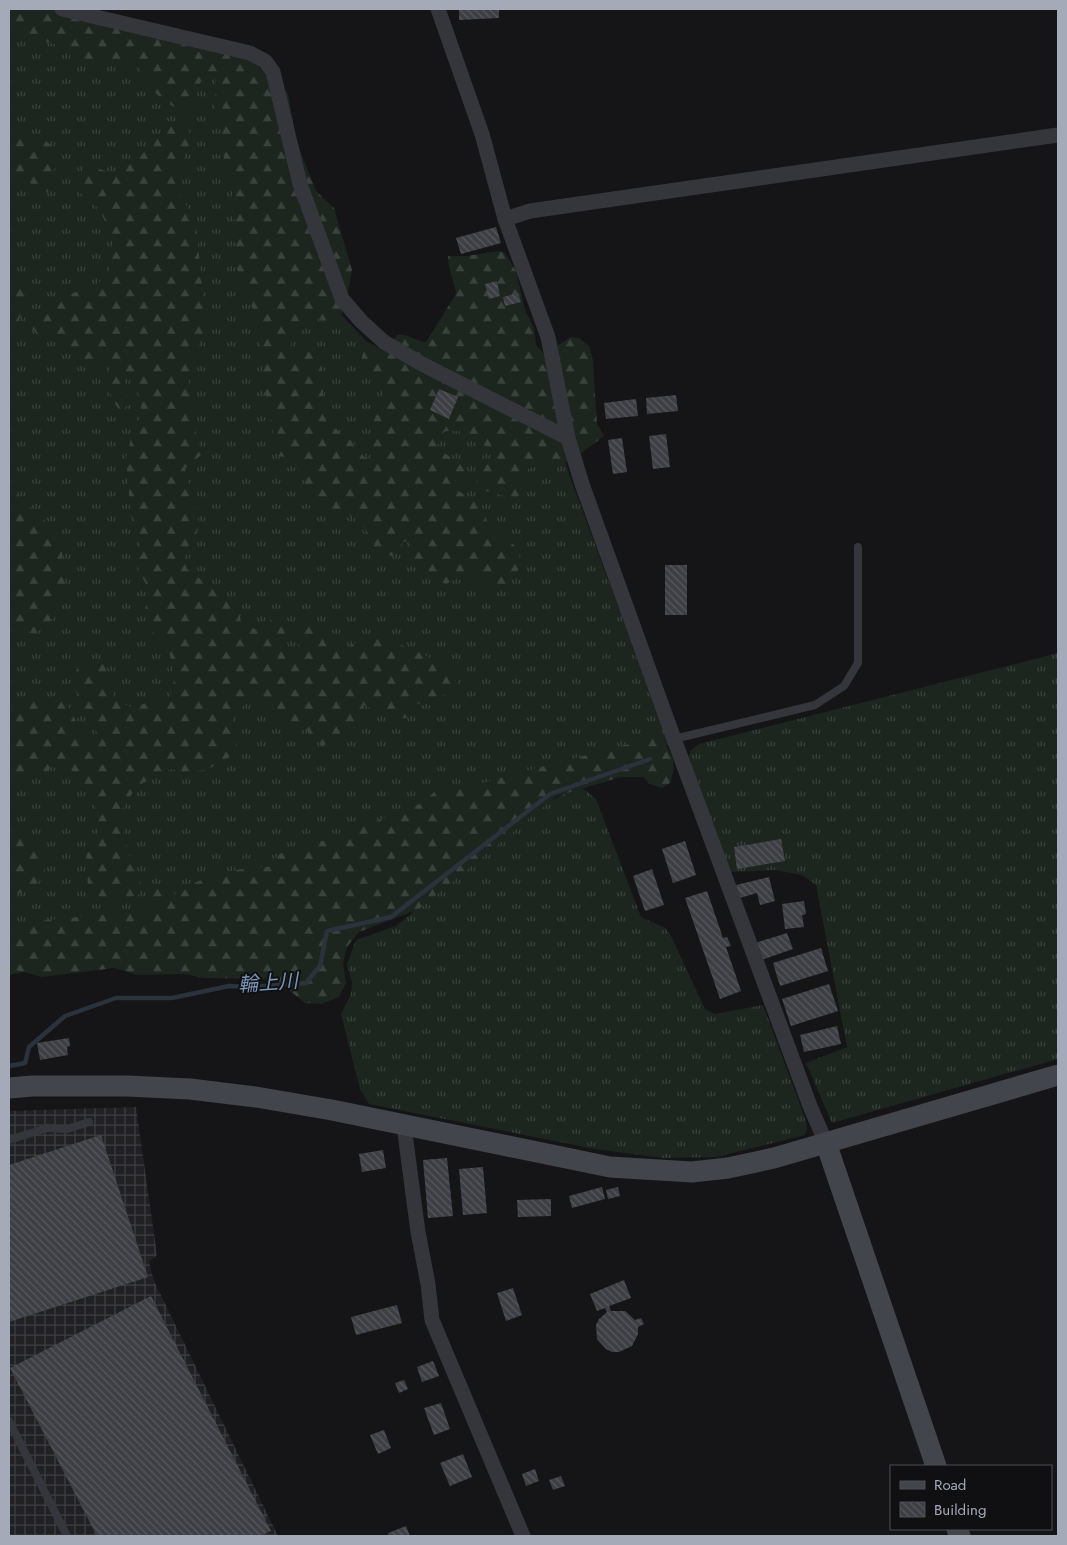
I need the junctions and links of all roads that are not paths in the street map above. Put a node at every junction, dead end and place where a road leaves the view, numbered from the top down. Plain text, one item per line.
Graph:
1 (62, 9) edge
2 (438, 9) edge
3 (1058, 135) edge
4 (505, 219) junction
5 (568, 438) junction
6 (858, 547) dead end
7 (674, 739) junction
8 (1058, 1075) edge
9 (9, 1088) edge
10 (89, 1122) dead end
11 (404, 1126) junction
12 (9, 1140) edge
13 (826, 1143) junction
14 (9, 1421) edge
15 (936, 1465) edge
16 (68, 1536) edge
17 (523, 1536) edge

1 - 5 street
2 - 4 street
3 - 4 street
4 - 5 street
5 - 7 street
6 - 7 lane
7 - 13 street
8 - 13 street
9 - 11 street
10 - 12 lane
11 - 13 street
11 - 17 street
13 - 15 street
14 - 16 lane

